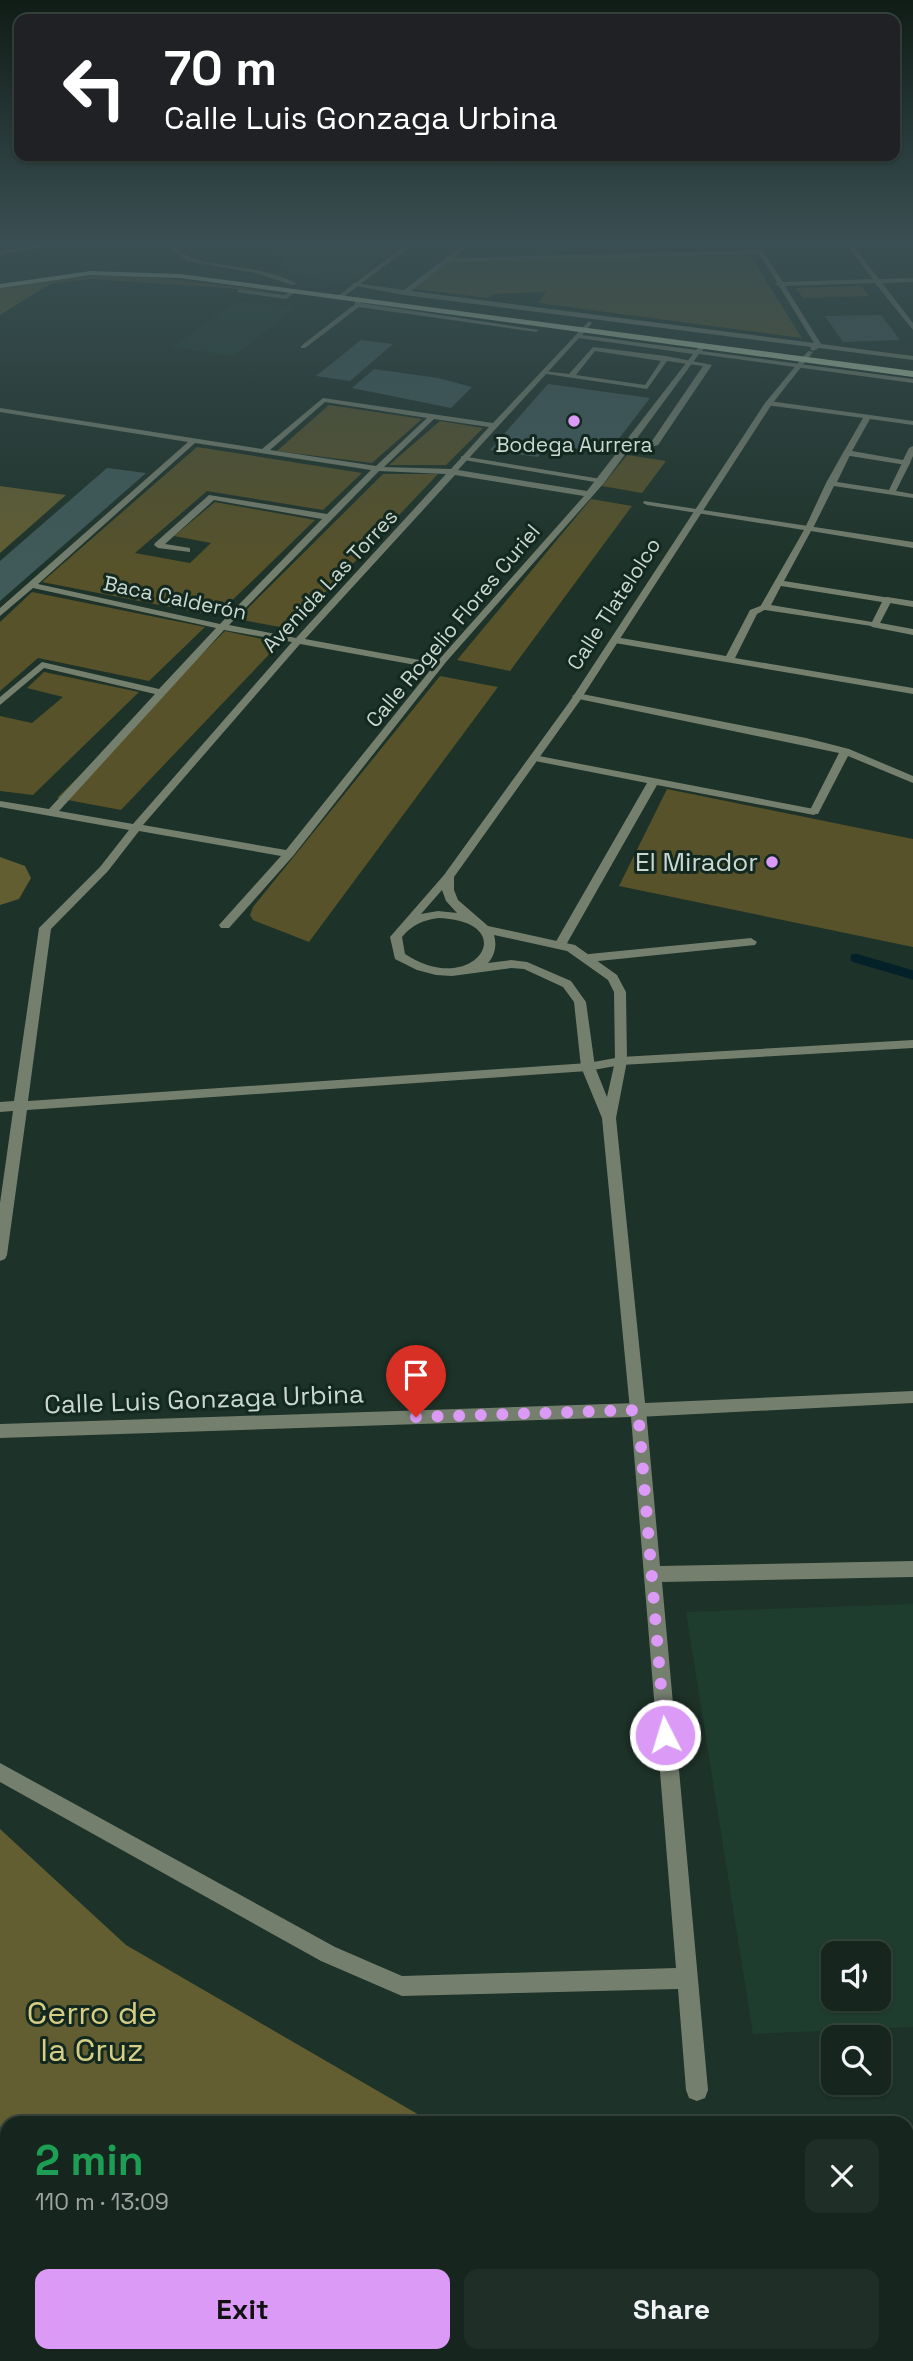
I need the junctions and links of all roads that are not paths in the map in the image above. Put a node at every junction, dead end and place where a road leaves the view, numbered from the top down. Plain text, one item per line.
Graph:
1 (562, 353) edge
2 (590, 353) edge
3 (627, 353) edge
4 (697, 353) edge
5 (732, 353) edge
6 (809, 353) edge
7 (840, 353) edge
8 (860, 353) edge
9 (666, 358) junction
10 (913, 358) edge
11 (691, 361) junction
12 (798, 362) junction
13 (913, 365) edge
14 (544, 373) junction
15 (913, 374) edge
16 (571, 377) junction
17 (913, 381) edge
18 (647, 387) junction
19 (663, 396) junction
20 (769, 403) junction
21 (0, 410) edge
22 (433, 416) junction
23 (868, 417) junction
24 (913, 423) edge
25 (495, 426) junction
26 (193, 441) junction
27 (263, 452) junction
28 (622, 453) junction
29 (847, 453) junction
30 (910, 456) edge
31 (464, 458) junction
32 (377, 469) junction
33 (454, 472) junction
34 (601, 481) junction
35 (830, 484) junction
36 (891, 493) junction
37 (589, 494) junction
38 (913, 496) edge
39 (647, 503) dead end
40 (698, 511) junction
41 (327, 517) junction
42 (809, 528) junction
43 (913, 545) edge
44 (187, 550) dead end
45 (780, 583) junction
46 (30, 585) junction
47 (887, 600) junction
48 (913, 604) edge
49 (765, 607) junction
50 (0, 613) edge
51 (875, 625) junction
52 (222, 626) junction
53 (913, 632) edge
54 (298, 640) junction
55 (615, 640) junction
56 (729, 660) junction
57 (438, 666) junction
58 (913, 691) edge
59 (160, 692) junction
60 (578, 696) junction
61 (0, 702) edge
62 (845, 751) junction
63 (534, 758) junction
64 (912, 777) edge
65 (653, 782) junction
66 (0, 804) edge
67 (52, 812) junction
68 (137, 826) junction
69 (289, 854) junction
70 (448, 877) junction
71 (468, 919) junction
72 (225, 925) dead end
73 (402, 928) junction
74 (484, 929) junction
75 (751, 942) dead end
76 (561, 945) junction
77 (589, 958) junction
78 (466, 969) junction
79 (913, 1044) edge
80 (621, 1061) junction
81 (588, 1067) junction
82 (20, 1106) junction
83 (0, 1107) edge
84 (609, 1118) junction
85 (0, 1255) edge
86 (913, 1397) edge
87 (638, 1410) junction
88 (0, 1431) edge
89 (913, 1569) edge
90 (651, 1574) junction
91 (0, 1772) edge
92 (687, 1978) junction
93 (697, 2090) dead end

1 - 14 street, Avenida Las Torres
2 - 16 street
3 - 9 street
4 - 11 street, Calle Rogelio Flores Curiel
5 - 12 main road
6 - 12 street, Calle Tlatelolco
7 - 13 main road
8 - 10 street
9 - 11 street
9 - 18 street
11 - 19 street, Calle Rogelio Flores Curiel
11 - 28 street
12 - 15 main road
12 - 17 street
12 - 20 street, Calle Tlatelolco
14 - 16 street
14 - 25 street, Avenida Las Torres
16 - 18 street
18 - 19 street
19 - 28 street, Calle Rogelio Flores Curiel
20 - 23 street
20 - 40 street, Calle Tlatelolco
21 - 26 street
22 - 25 street
22 - 27 street
22 - 32 street, Avenida Las Torres
23 - 24 street
23 - 29 street
25 - 31 street, Avenida Las Torres
26 - 27 street
26 - 46 street
27 - 32 street
28 - 34 street, Calle Rogelio Flores Curiel
29 - 30 street
29 - 35 street
30 - 36 street
31 - 33 street, Avenida Las Torres
31 - 34 street
32 - 33 street
32 - 41 street, Avenida Las Torres
33 - 37 street
33 - 54 street, Avenida Las Torres
34 - 37 street, Calle Rogelio Flores Curiel
35 - 36 street
35 - 42 street
36 - 38 street
37 - 57 street, Calle Rogelio Flores Curiel
39 - 40 street
40 - 42 street
40 - 55 street, Calle Tlatelolco
41 - 44 street
41 - 52 street, Avenida Las Torres
42 - 43 street
42 - 45 street
45 - 47 street
45 - 49 street
46 - 50 street
46 - 52 street, Baca Calderón
47 - 48 street
47 - 51 street
49 - 51 street
49 - 56 street
51 - 53 street
52 - 54 street, Baca Calderón
52 - 59 street, Avenida Las Torres
54 - 57 street, Baca Calderón
54 - 68 street, Avenida Las Torres
55 - 56 street
55 - 60 street, Calle Tlatelolco
56 - 58 street
57 - 69 street, Calle Rogelio Flores Curiel
59 - 61 street
59 - 67 street, Avenida Las Torres
60 - 62 street
60 - 63 street, Calle Tlatelolco
62 - 64 street
62 - 65 street
63 - 65 street
63 - 70 street, Calle Tlatelolco
65 - 76 street
66 - 67 street
67 - 68 street
68 - 69 street
68 - 82 street, Avenida Las Torres
69 - 72 street, Calle Rogelio Flores Curiel
70 - 71 street
70 - 73 street, Calle Tlatelolco
71 - 73 street
71 - 74 street
73 - 78 street
74 - 76 street
74 - 78 street
75 - 77 street
76 - 77 street
77 - 80 street
78 - 81 street
79 - 80 street
80 - 81 street
80 - 84 street
81 - 82 street
81 - 84 street
82 - 83 street
82 - 85 street, Avenida Las Torres
84 - 87 street
86 - 87 street, Calle Luis Gonzaga Urbina
87 - 88 street, Calle Luis Gonzaga Urbina
87 - 90 street
89 - 90 street
90 - 92 street
91 - 92 street
92 - 93 street

